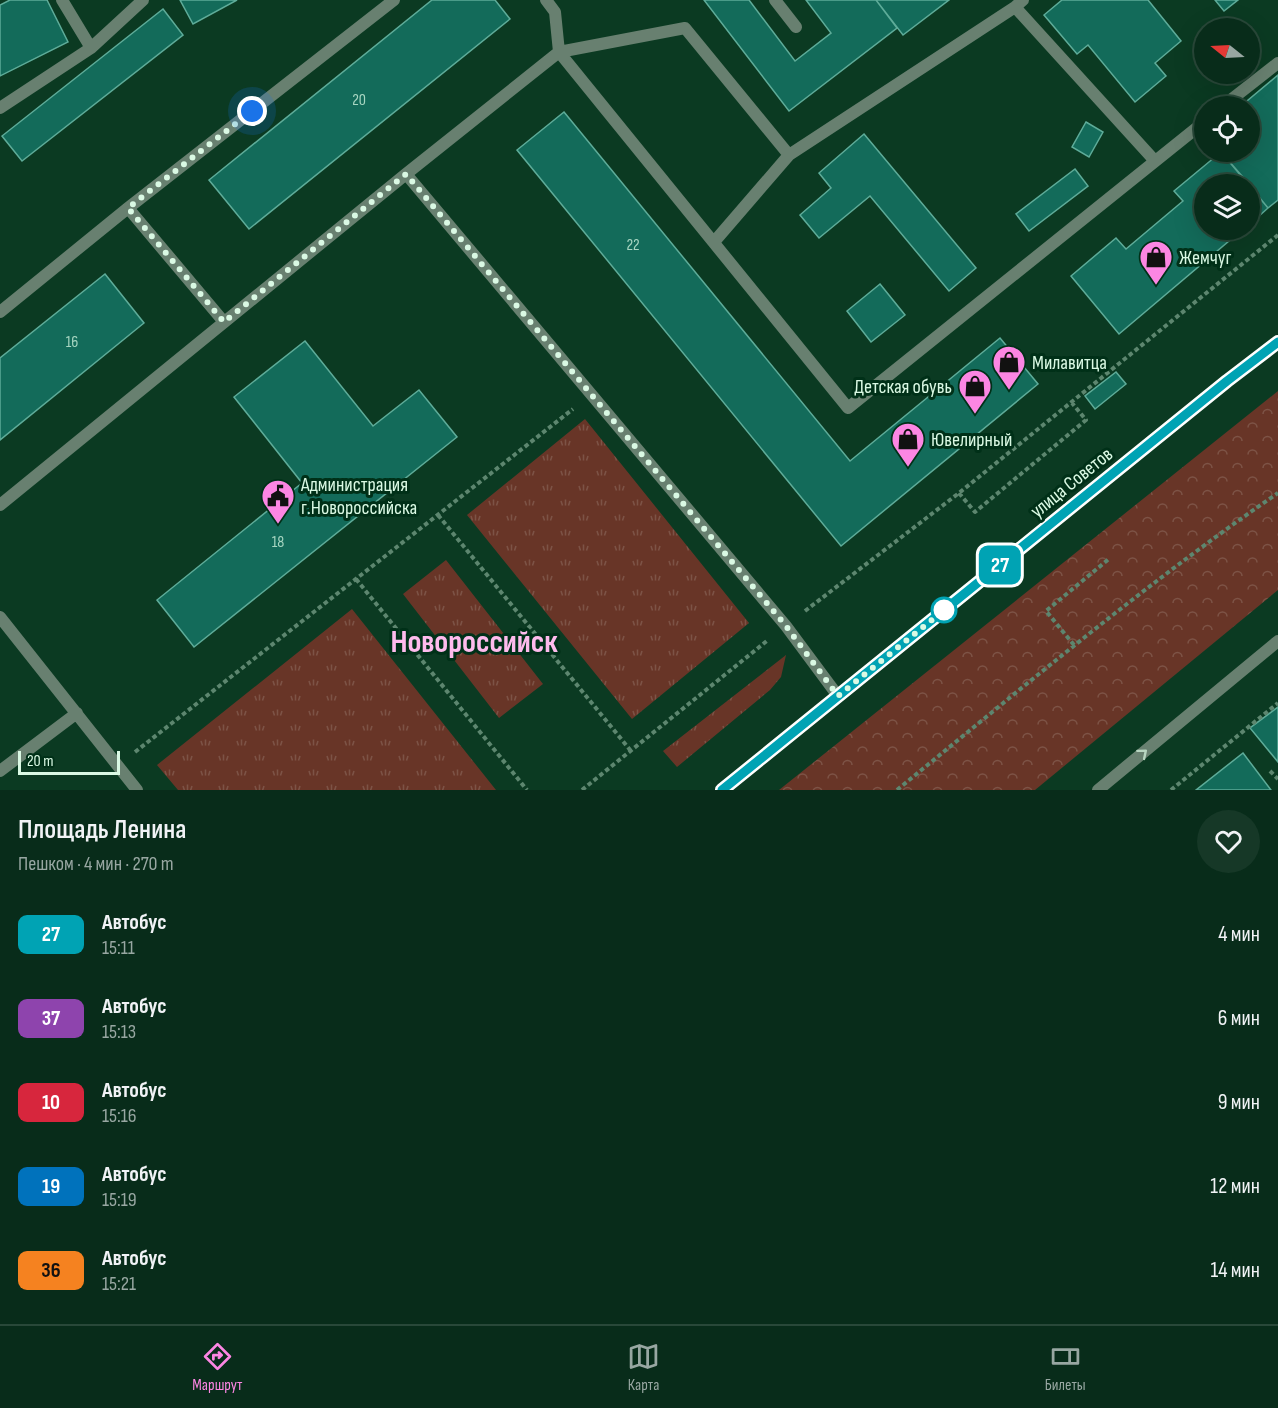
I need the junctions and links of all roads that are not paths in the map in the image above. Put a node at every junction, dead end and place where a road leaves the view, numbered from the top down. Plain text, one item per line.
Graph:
1 (62, 0) edge
2 (143, 0) edge
3 (394, 0) edge
4 (546, 0) edge
5 (775, 0) edge
6 (1019, 4) edge
7 (556, 6) edge
8 (796, 27) dead end
9 (90, 48) junction
10 (559, 52) junction
11 (1278, 63) edge
12 (1244, 96) edge
13 (0, 108) edge
14 (1194, 130) edge
15 (789, 155) junction
16 (1155, 161) junction
17 (406, 174) junction
18 (128, 208) junction
19 (714, 242) junction
20 (0, 312) edge
21 (224, 322) junction
22 (1278, 342) edge
23 (0, 505) edge
24 (0, 616) edge
25 (1278, 641) edge
26 (838, 696) junction
27 (77, 713) junction
28 (0, 771) edge
29 (137, 790) edge
30 (722, 790) edge
31 (1098, 790) edge

1 - 9 street
2 - 9 street
3 - 18 street
4 - 7 street
5 - 8 street
6 - 15 street
6 - 16 street
7 - 10 street
9 - 13 street
10 - 15 street
10 - 17 street
10 - 19 street
11 - 12 street
14 - 16 street
15 - 19 street
16 - 19 street
17 - 21 street
17 - 26 street
18 - 20 street
18 - 21 street
21 - 23 street
22 - 26 street, улица Советов
24 - 27 street
31 -> 25 street
26 - 30 street, улица Советов
27 - 28 street
27 - 29 street

